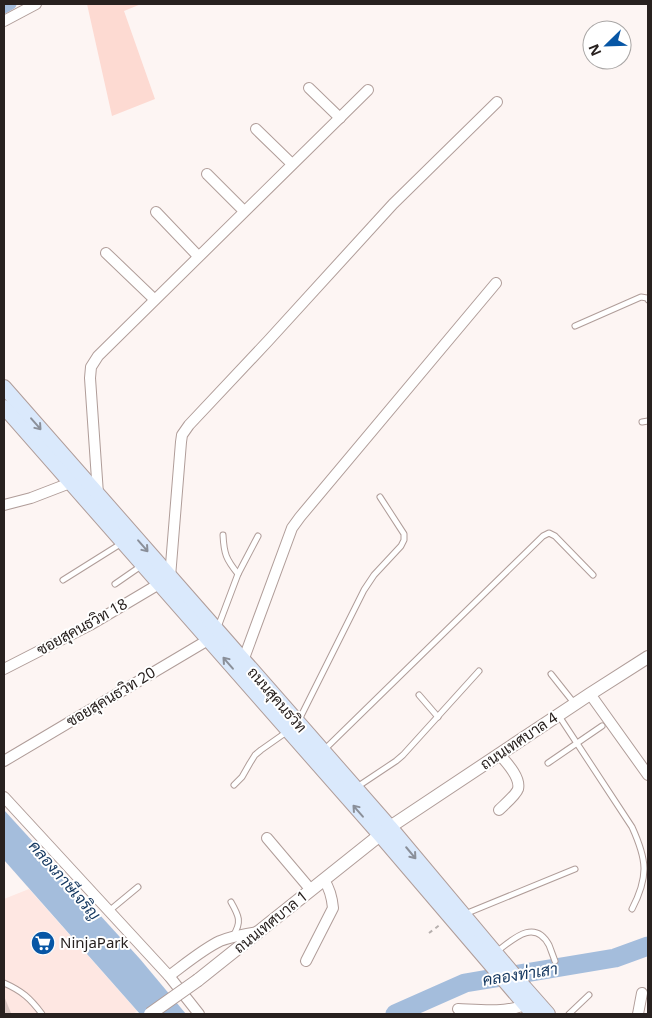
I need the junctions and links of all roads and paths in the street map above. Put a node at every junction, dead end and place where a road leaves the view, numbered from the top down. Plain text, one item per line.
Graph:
1 (36, 4) edge
2 (4, 21) edge
3 (309, 88) dead end
4 (368, 90) dead end
5 (497, 102) dead end
6 (340, 118) junction
7 (256, 129) dead end
8 (292, 164) junction
9 (207, 174) dead end
10 (244, 211) junction
11 (156, 212) dead end
12 (106, 253) dead end
13 (198, 256) junction
14 (496, 283) dead end
15 (154, 299) junction
16 (648, 300) edge
17 (575, 326) dead end
18 (4, 387) edge
19 (4, 407) edge
20 (648, 421) edge
21 (642, 422) dead end
22 (70, 483) junction
23 (98, 494) junction
24 (380, 497) dead end
25 (4, 505) edge
26 (96, 512) junction
27 (223, 535) dead end
28 (258, 536) dead end
29 (123, 543) junction
30 (142, 566) junction
31 (238, 574) junction
32 (593, 575) dead end
33 (63, 580) dead end
34 (164, 580) junction
35 (115, 584) dead end
36 (212, 635) junction
37 (648, 656) edge
38 (243, 661) junction
39 (4, 669) edge
40 (480, 671) dead end
41 (551, 674) dead end
42 (590, 694) junction
43 (419, 695) dead end
44 (574, 704) junction
45 (558, 715) junction
46 (438, 717) junction
47 (602, 726) dead end
48 (293, 727) junction
49 (577, 742) junction
50 (323, 751) junction
51 (499, 754) junction
52 (4, 761) edge
53 (548, 763) dead end
54 (648, 775) edge
55 (234, 785) dead end
56 (350, 792) junction
57 (4, 797) edge
58 (499, 810) dead end
59 (385, 832) junction
60 (267, 838) dead end
61 (576, 868) dead end
62 (324, 880) junction
63 (138, 887) dead end
64 (311, 890) junction
65 (231, 902) dead end
66 (632, 909) dead end
67 (109, 911) junction
68 (457, 914) junction
69 (258, 932) junction
70 (429, 933) dead end
71 (232, 937) junction
72 (555, 960) dead end
73 (306, 961) dead end
74 (497, 961) junction
75 (169, 976) junction
76 (4, 983) edge
77 (520, 991) junction
78 (642, 993) dead end
79 (589, 995) dead end
80 (458, 1009) dead end
81 (529, 1010) edge
82 (42, 1014) edge
83 (150, 1014) edge
84 (199, 1014) edge
85 (548, 1014) edge
86 (569, 1014) edge
87 (638, 1014) edge

1 - 2 street
3 - 6 street
4 - 6 street
5 - 34 street
6 - 8 street
7 - 8 street
8 - 10 street
9 - 10 street
10 - 13 street
11 - 13 street
12 - 15 street
13 - 15 street
14 - 38 street
15 - 23 street
16 - 17 lane
18 -> 23 main road, ถนนสุคนธวิท
19 - 22 main road, ถนนสุคนธวิท
20 - 21 lane
22 - 25 street
22 - 26 main road, ถนนสุคนธวิท
23 - 26 street
23 -> 34 main road, ถนนสุคนธวิท
24 - 48 lane
26 - 29 main road, ถนนสุคนธวิท
27 - 31 lane
28 - 31 lane
29 - 30 main road, ถนนสุคนธวิท
29 - 33 lane
30 - 34 main road, ถนนสุคนธวิท
30 - 35 lane
31 - 36 lane
32 - 50 lane
34 - 36 main road, ถนนสุคนธวิท
34 - 39 street, ซอยสุคนธวิท 18
36 - 38 main road, ถนนสุคนธวิท
48 -> 36 main road, ถนนสุคนธวิท
36 - 52 street, ซอยสุคนธวิท 20
37 - 42 street, ถนนเทศบาล 4
38 - 48 main road, ถนนสุคนธวิท
40 - 46 lane
41 - 44 lane
42 - 44 street, ถนนเทศบาล 4
42 - 54 street
43 - 46 lane
44 - 45 street, ถนนเทศบาล 4
45 - 49 lane
45 - 51 street, ถนนเทศบาล 4
46 - 56 lane
47 - 49 lane
48 - 50 main road, ถนนสุคนธวิท
48 - 55 lane
48 - 56 main road, ถนนสุคนธวิท
49 - 53 lane
49 - 66 lane
50 - 56 main road, ถนนสุคนธวิท
51 - 58 street
51 - 59 street, ถนนเทศบาล 4
56 - 59 main road, ถนนสุคนธวิท
57 - 67 street
59 - 62 street, ถนนเทศบาล 1
59 - 68 main road, ถนนสุคนธวิท
60 - 64 street
61 - 68 lane
62 - 64 street, ถนนเทศบาล 1
62 - 73 street
63 - 67 lane
64 - 69 street, ถนนเทศบาล 1
65 - 71 lane
67 - 75 street
68 - 70 path
68 - 74 main road, ถนนสุคนธวิท
69 - 71 street
69 - 83 street, ถนนเทศบาล 1, bridge
71 - 75 street
72 - 74 lane
74 - 77 main road, ถนนสุคนธวิท
75 - 84 street
76 - 82 lane
77 - 81 main road, ถนนสุคนธวิท
77 - 85 main road, ถนนสุคนธวิท
78 - 87 street
79 - 86 lane
80 - 81 street

